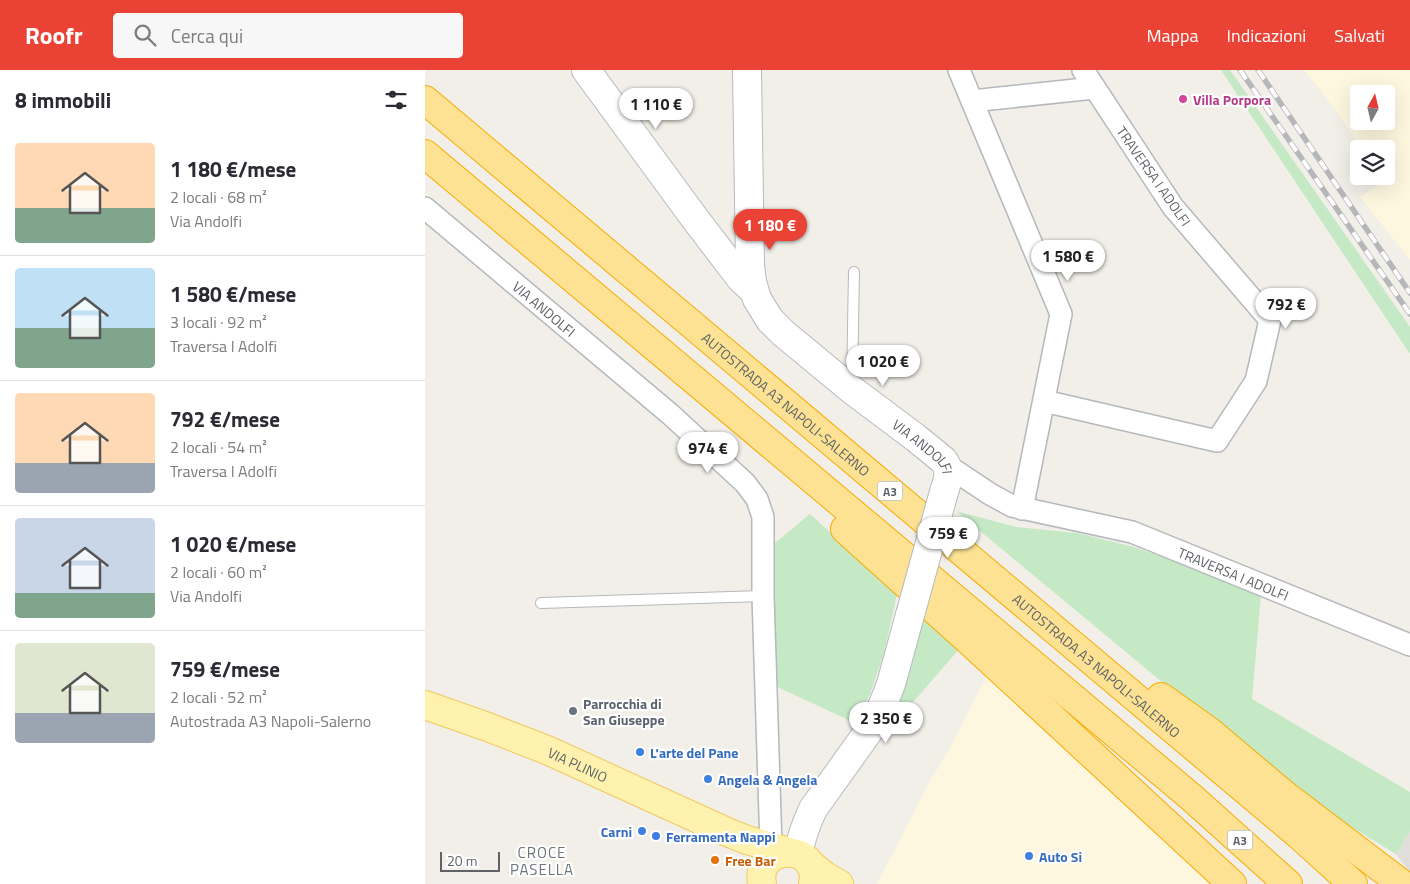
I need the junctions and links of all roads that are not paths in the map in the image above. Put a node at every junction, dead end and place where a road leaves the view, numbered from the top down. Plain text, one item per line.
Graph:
1 (586, 70) edge
2 (747, 70) edge
3 (959, 70) edge
4 (1083, 70) edge
5 (1095, 88) junction
6 (425, 100) edge
7 (972, 101) junction
8 (425, 154) edge
9 (425, 208) edge
10 (693, 216) junction
11 (749, 216) junction
12 (854, 272) dead end
13 (754, 291) junction
14 (852, 390) junction
15 (1044, 401) junction
16 (762, 437) junction
17 (946, 479) junction
18 (1022, 509) junction
19 (763, 596) junction
20 (541, 603) dead end
21 (1049, 623) junction
22 (1410, 645) edge
23 (425, 705) edge
24 (727, 832) junction
25 (796, 860) edge
26 (762, 882) edge
27 (839, 884) edge
28 (1232, 884) edge
29 (1288, 884) edge
30 (1353, 884) edge
31 (1402, 884) edge

1 - 10 street
2 - 11 street, VIA ANDOLFI
3 - 7 street
4 - 5 street, TRAVERSA I ADOLFI
5 - 7 street
5 - 15 street, TRAVERSA I ADOLFI
6 - 21 highway, AUTOSTRADA A3 NAPOLI-SALERNO / A3
7 - 15 street
8 - 16 highway, A3
9 - 19 street, VIA ANDOLFI
10 - 11 street
10 - 13 street
11 - 13 street, VIA ANDOLFI
12 - 14 lane
13 - 14 street, VIA ANDOLFI
14 - 17 street, VIA ANDOLFI
15 - 18 street
16 - 28 highway
16 - 29 highway, A3
17 - 18 street, TRAVERSA I ADOLFI
17 - 25 street, VIA ANDOLFI, bridge
18 - 22 street, TRAVERSA I ADOLFI
19 - 20 lane
19 - 25 street, VIA ANDOLFI
21 - 30 highway, AUTOSTRADA A3 NAPOLI-SALERNO / A3
21 - 31 highway
23 - 24 main road, VIA PLINIO
24 - 25 main road, VIA PLINIO
24 - 26 main road, VIA PLINIO
25 - 26 main road, VIA PLINIO
25 - 27 main road, VIA PLINIO

